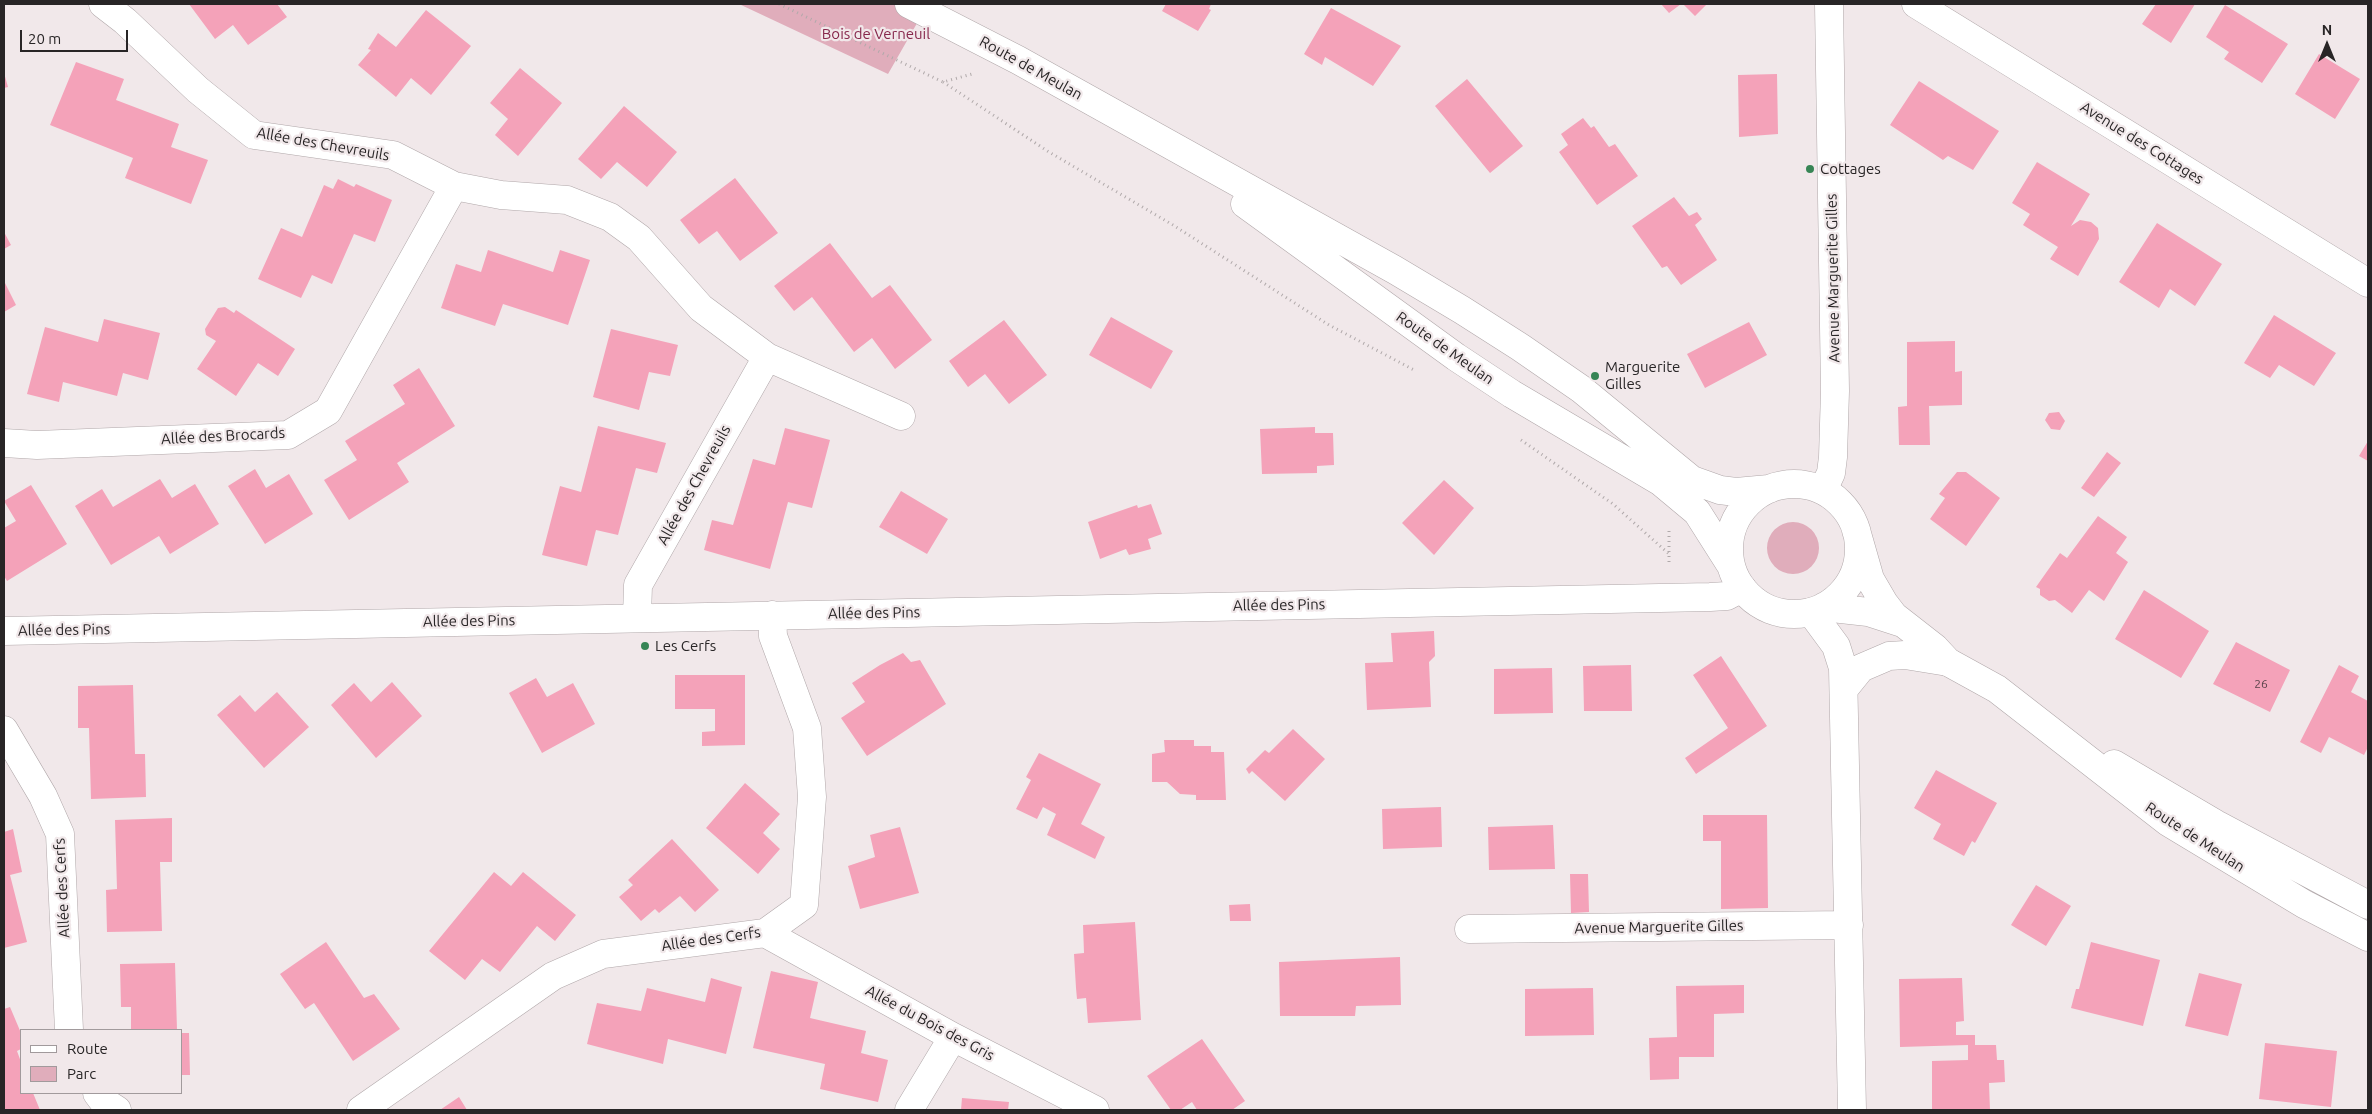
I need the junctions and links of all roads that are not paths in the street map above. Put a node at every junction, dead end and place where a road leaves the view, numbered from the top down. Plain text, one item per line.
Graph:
1 (102, 4) edge
2 (909, 4) edge
3 (1829, 4) edge
4 (1916, 4) edge
5 (1151, 135) junction
6 (454, 186) junction
7 (2368, 283) edge
8 (767, 357) junction
9 (901, 416) dead end
10 (4, 443) edge
11 (1769, 489) junction
12 (1823, 490) junction
13 (1856, 530) junction
14 (1736, 576) junction
15 (1817, 609) junction
16 (772, 615) junction
17 (638, 617) junction
18 (1902, 623) junction
19 (4, 631) edge
20 (1948, 662) junction
21 (1844, 688) junction
22 (2036, 717) junction
23 (4, 730) edge
24 (2368, 905) edge
25 (1849, 925) junction
26 (1469, 929) dead end
27 (766, 933) junction
28 (2368, 937) edge
29 (69, 1029) edge
30 (953, 1037) junction
31 (98, 1094) edge
32 (117, 1110) edge
33 (361, 1110) edge
34 (909, 1110) edge
35 (1096, 1110) edge
36 (1852, 1110) edge

1 - 6 street, Allée des Chevreuils
2 - 5 street, Route de Meulan
3 - 12 street, Avenue Marguerite Gilles
4 - 7 street, Avenue des Cottages
5 - 11 street, Route de Meulan
5 - 14 street, Route de Meulan
6 - 8 street, Allée des Chevreuils
6 - 10 street, Allée des Brocards
8 - 9 street, Allée des Chevreuils
8 - 17 street, Allée des Chevreuils
11 - 12 street
11 - 14 street
12 - 13 street
13 - 15 street
13 - 18 street, Route de Meulan
14 - 15 street
14 - 16 street, Allée des Pins
15 - 18 street, Route de Meulan
15 - 21 street
16 - 17 street, Allée des Pins
16 - 27 street, Allée des Cerfs
17 - 19 street, Allée des Pins
18 - 20 street, Route de Meulan
20 - 21 street
20 - 22 street, Route de Meulan
21 - 25 street
22 - 24 street, Route de Meulan
22 - 28 street, Route de Meulan
23 - 29 street, Allée des Cerfs
25 - 26 street, Avenue Marguerite Gilles
25 - 36 street
27 - 30 street, Allée du Bois des Gris
27 - 33 street, Allée des Cerfs
30 - 34 street
30 - 35 street, Allée du Bois des Gris
31 - 32 street

